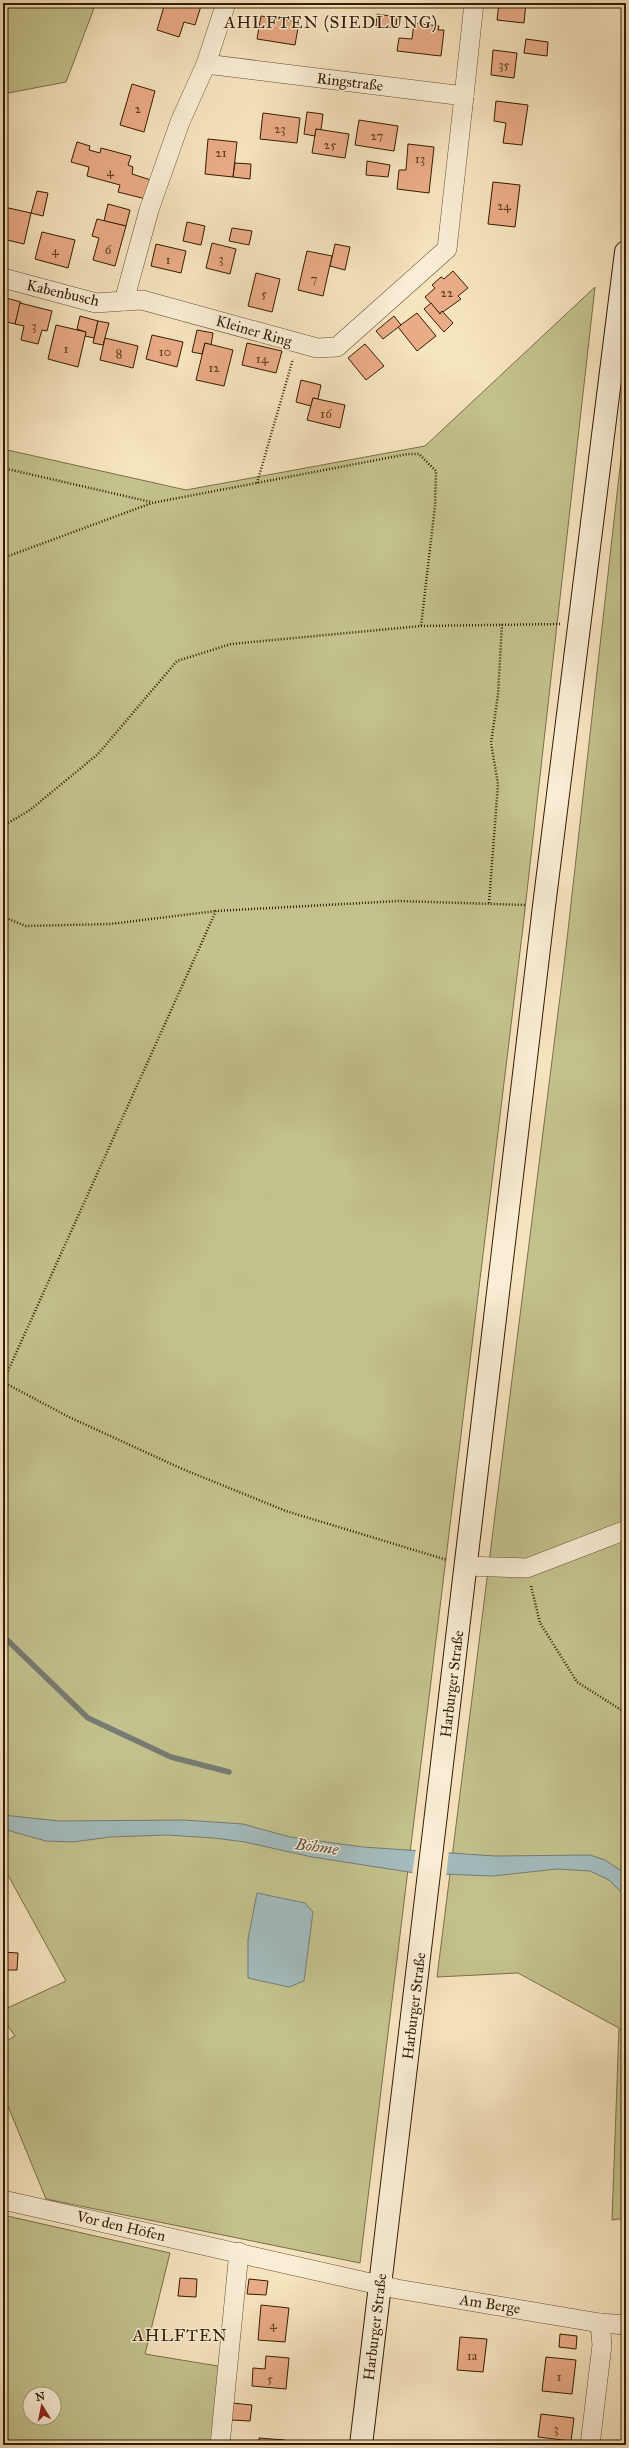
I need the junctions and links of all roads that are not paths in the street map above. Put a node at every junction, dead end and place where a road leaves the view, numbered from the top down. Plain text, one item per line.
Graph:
1 (226, 3) edge
2 (474, 3) edge
3 (206, 64) junction
4 (464, 96) junction
5 (626, 252) edge
6 (3, 278) edge
7 (124, 301) junction
8 (626, 1530) edge
9 (466, 1566) junction
10 (3, 2200) edge
11 (239, 2252) junction
12 (380, 2285) junction
13 (600, 2322) junction
14 (626, 2325) edge
15 (220, 2445) edge
16 (361, 2445) edge
17 (590, 2445) edge

1 - 3 street
2 - 4 street
3 - 4 street, Ringstraße
3 - 7 street
4 - 7 street, Kleiner Ring
5 - 9 main road, Harburger Straße
6 - 7 street, Kabenbusch
8 - 9 street
9 - 12 main road, Harburger Straße
10 - 11 street, Vor den Höfen
11 - 12 street, Vor den Höfen
11 - 15 street
12 - 13 street, Am Berge
12 - 16 main road, Harburger Straße
13 - 14 street, Am Berge
13 - 17 street

